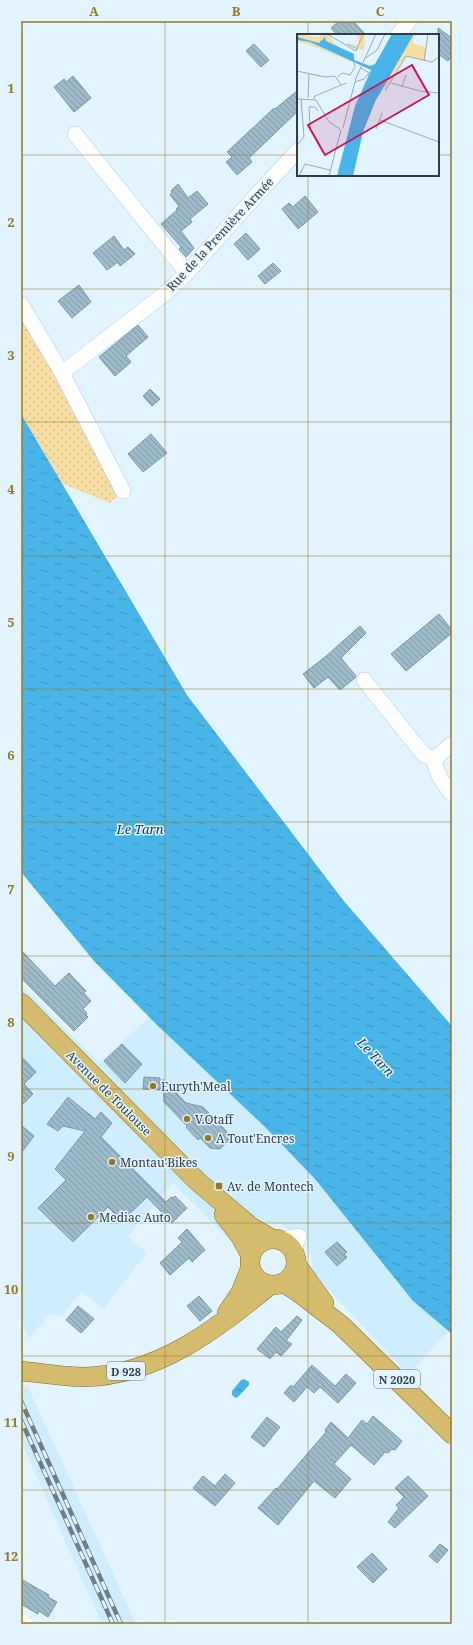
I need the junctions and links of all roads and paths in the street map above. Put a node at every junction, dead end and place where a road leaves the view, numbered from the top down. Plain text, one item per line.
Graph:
1 (409, 21) edge
2 (399, 34) edge
3 (75, 134) dead end
4 (297, 151) edge
5 (187, 273) junction
6 (21, 304) edge
7 (62, 373) junction
8 (123, 491) dead end
9 (364, 680) dead end
10 (452, 744) edge
11 (434, 759) junction
12 (452, 794) edge
13 (21, 1004) edge
14 (197, 1181) junction
15 (286, 1249) junction
16 (250, 1261) junction
17 (276, 1284) junction
18 (220, 1324) junction
19 (341, 1325) junction
20 (21, 1371) edge
21 (452, 1434) edge
22 (21, 1621) edge
23 (26, 1624) edge

1 - 2 street
3 - 5 street
4 - 5 street, Rue de la Première Armée
5 - 7 street, Rue de la Première Armée
6 - 7 street
7 - 8 street
9 - 11 street
10 - 11 street
11 - 12 street
13 - 14 main road, Avenue de Toulouse
14 - 15 main road, Avenue de Toulouse
14 - 16 main road, Avenue de Toulouse
15 - 16 main road
15 - 17 main road
15 - 19 main road, Avenue de Toulouse
16 - 17 main road
16 - 18 main road
17 - 18 main road
17 - 19 main road, Avenue de Toulouse
18 - 20 main road, D 928
19 - 21 main road, Avenue de Toulouse / N 2020
22 - 23 street

